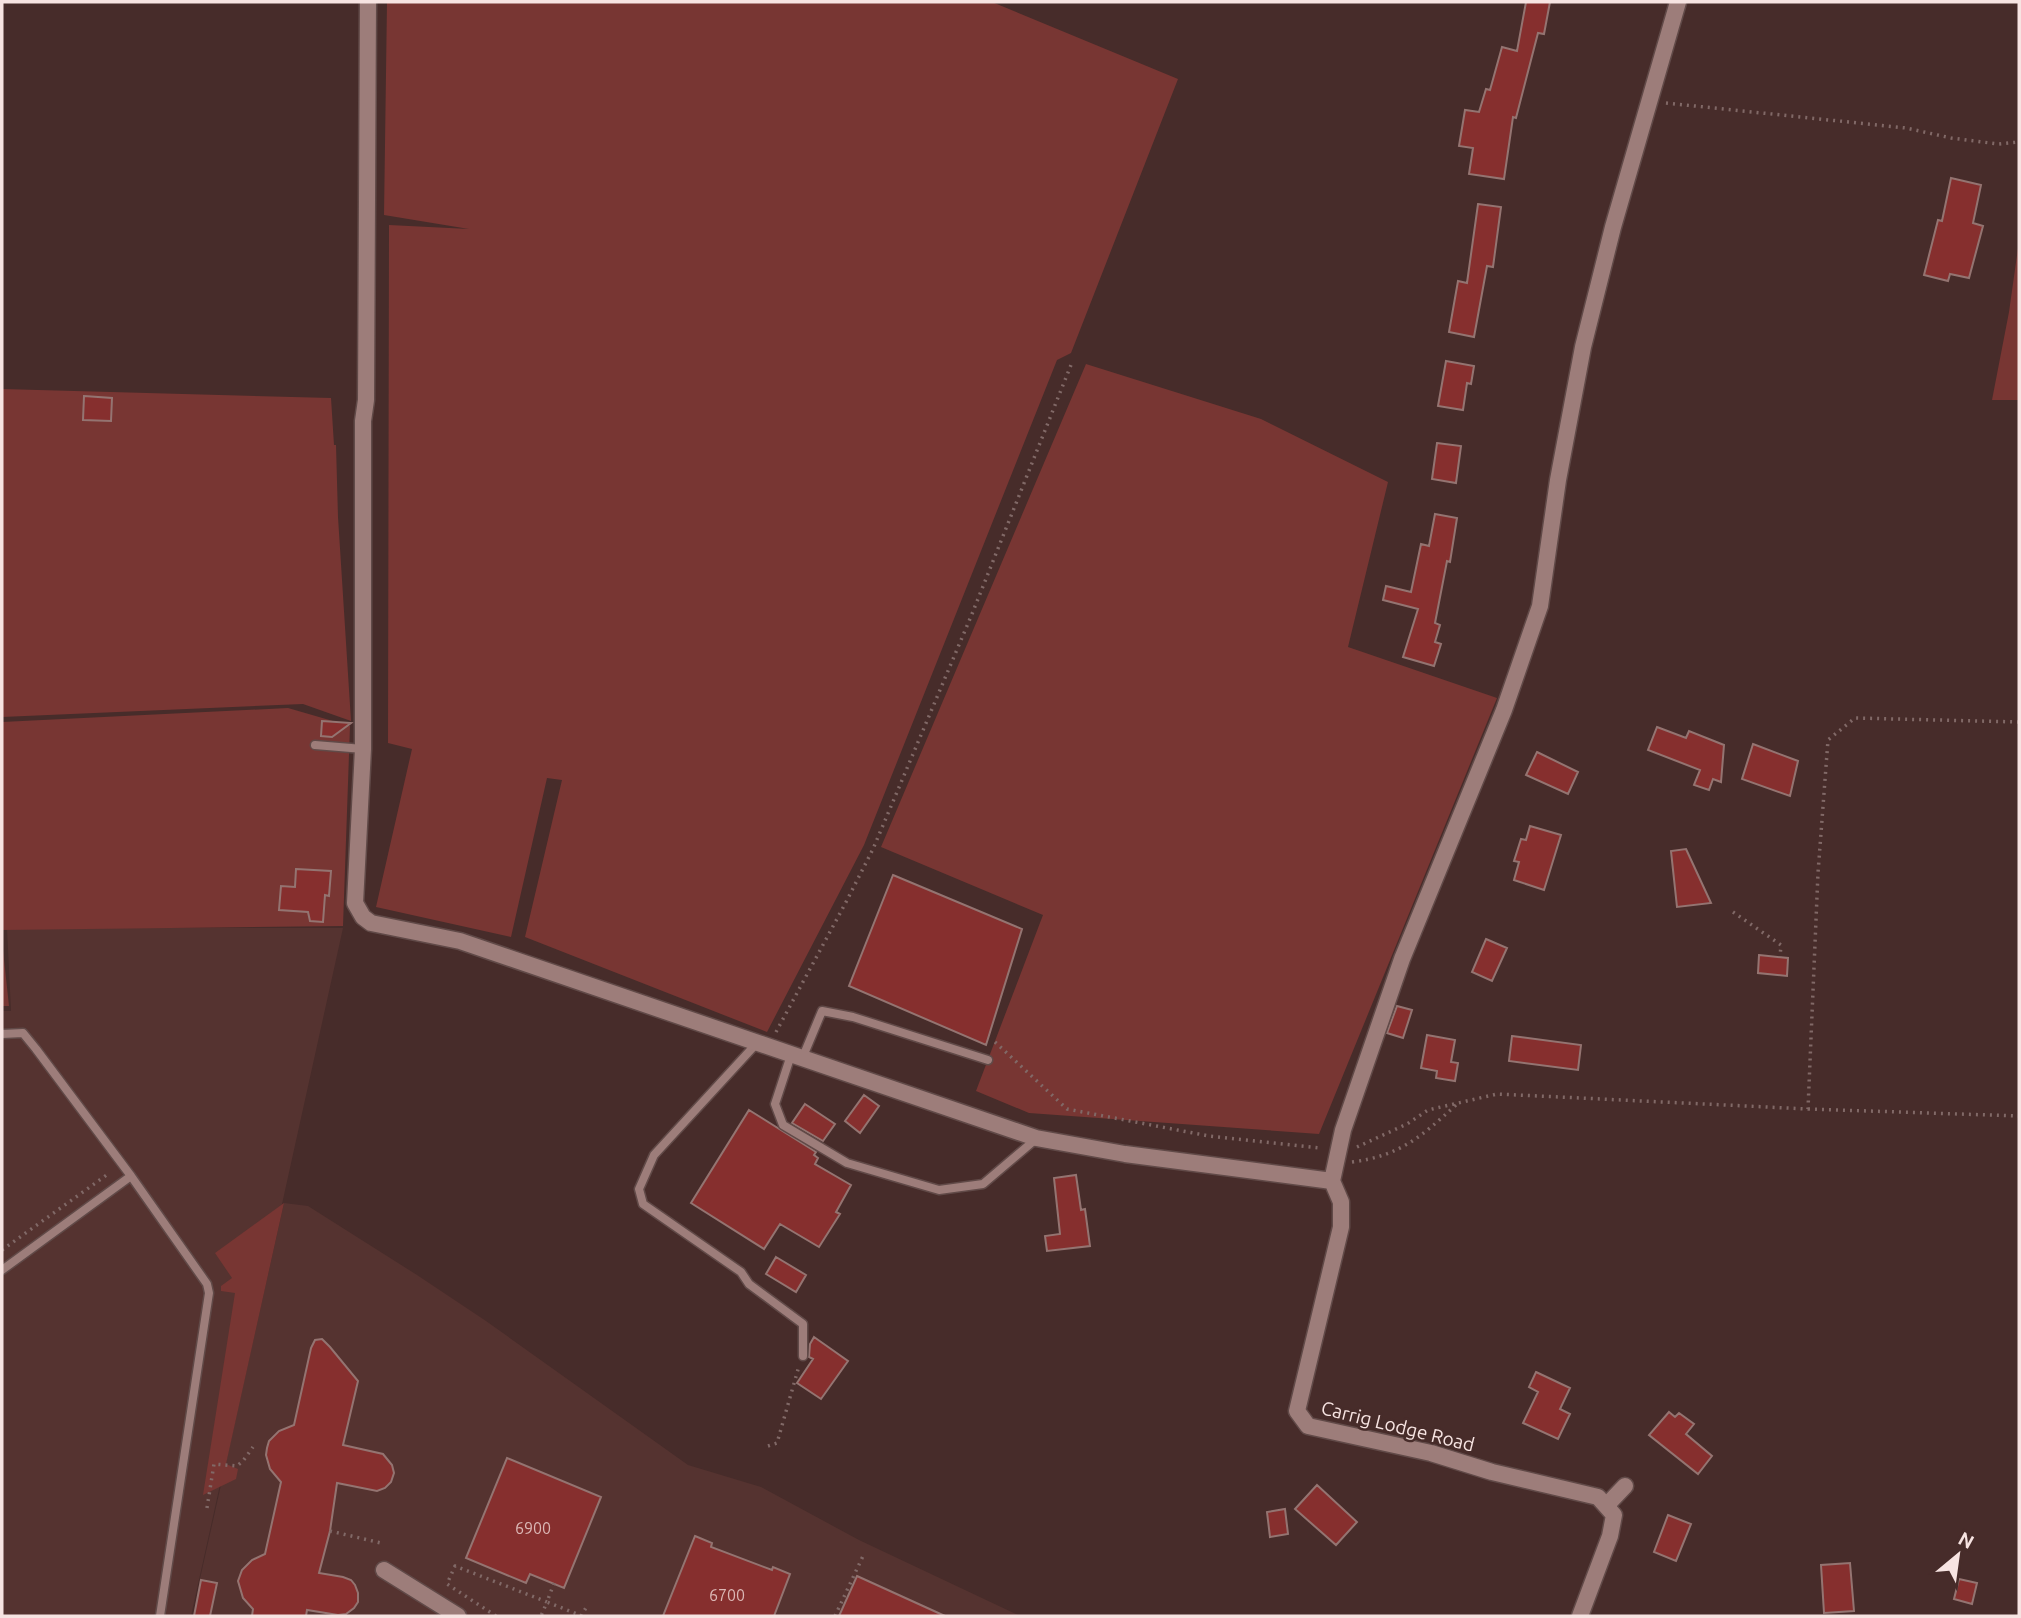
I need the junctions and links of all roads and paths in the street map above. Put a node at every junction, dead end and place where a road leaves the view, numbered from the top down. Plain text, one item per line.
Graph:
1 (368, 2) edge
2 (1678, 2) edge
3 (1650, 102) junction
4 (2019, 142) edge
5 (1070, 365) dead end
6 (2019, 722) edge
7 (315, 745) dead end
8 (363, 749) junction
9 (1733, 912) dead end
10 (1780, 957) dead end
11 (2, 1034) edge
12 (995, 1042) dead end
13 (763, 1044) junction
14 (796, 1057) junction
15 (988, 1060) dead end
16 (1458, 1104) junction
17 (1808, 1109) junction
18 (2019, 1116) edge
19 (1036, 1138) junction
20 (1321, 1148) dead end
21 (1355, 1148) dead end
22 (122, 1164) junction
23 (1336, 1164) junction
24 (131, 1176) junction
25 (1332, 1181) junction
26 (2, 1250) edge
27 (2, 1270) edge
28 (803, 1356) joint
29 (768, 1446) dead end
30 (253, 1447) dead end
31 (1625, 1486) dead end
32 (1606, 1506) junction
33 (207, 1508) dead end
34 (330, 1531) dead end
35 (381, 1543) dead end
36 (863, 1556) dead end
37 (384, 1570) dead end
38 (554, 1583) dead end
39 (547, 1602) junction
40 (587, 1606) dead end
41 (160, 1616) edge
42 (458, 1616) edge
43 (496, 1616) edge
44 (541, 1616) edge
45 (582, 1616) edge
46 (835, 1616) edge
47 (1580, 1616) edge

1 - 8 street
2 - 3 street
3 - 4 path
3 - 23 street
5 - 13 path
6 - 17 path
7 - 8 lane
8 - 13 street
9 - 10 path
11 - 22 lane
12 - 20 path
13 - 14 street
13 - 28 lane
14 - 15 lane
14 - 19 street
14 - 19 lane
16 - 17 path
16 - 21 path
16 - 23 path
17 - 18 path
19 - 25 street
22 - 24 lane
22 - 26 path
23 - 25 street
24 - 27 lane
24 - 41 lane
25 - 32 street, Carrig Lodge Road
28 - 29 path
30 - 33 path
31 - 32 street
32 - 47 street
34 - 35 path
36 - 46 path
37 - 42 street
38 - 39 path
39 - 43 path
39 - 44 path
39 - 45 path
40 - 45 path

